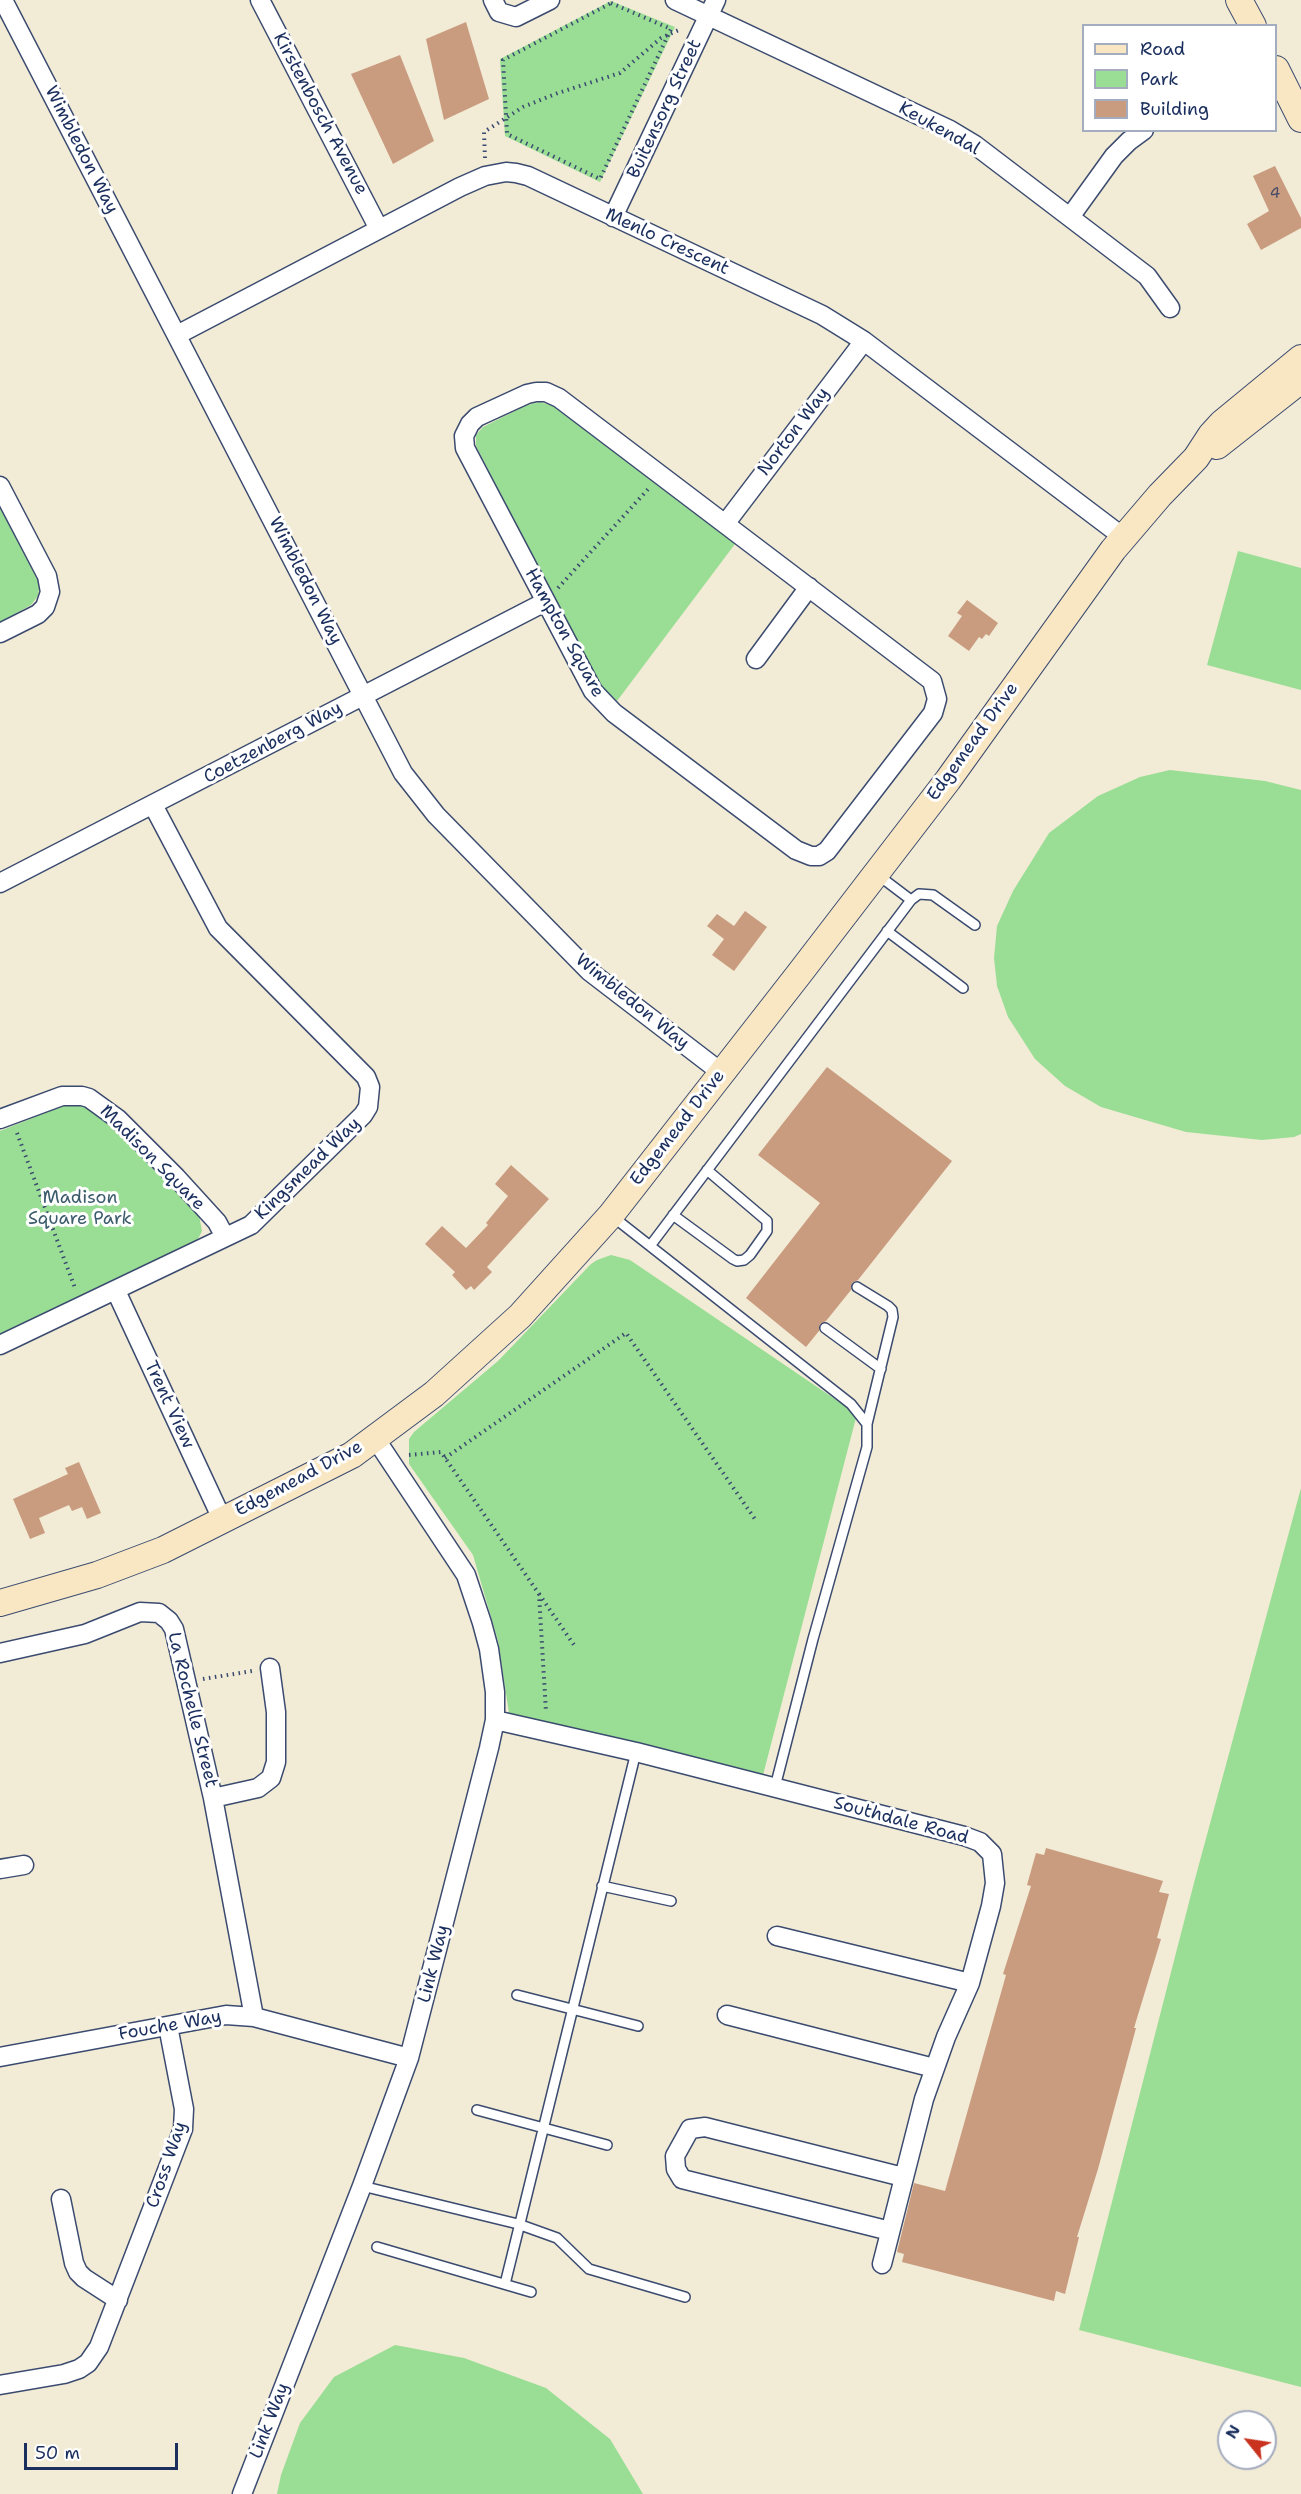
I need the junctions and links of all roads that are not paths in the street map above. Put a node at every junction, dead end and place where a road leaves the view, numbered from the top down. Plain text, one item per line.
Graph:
1 (260, 0) edge
2 (493, 0) edge
3 (550, 0) edge
4 (675, 0) edge
5 (1239, 0) edge
6 (713, 8) edge
7 (5, 11) edge
8 (1252, 24) edge
9 (1277, 73) edge
10 (1301, 119) edge
11 (1141, 132) edge
12 (613, 217) junction
13 (1070, 217) junction
14 (379, 229) junction
15 (1170, 308) dead end
16 (177, 335) junction
17 (864, 341) junction
18 (1301, 358) edge
19 (1301, 380) edge
20 (1196, 458) junction
21 (0, 486) edge
22 (725, 524) junction
23 (1123, 537) junction
24 (809, 587) junction
25 (545, 602) junction
26 (0, 633) edge
27 (756, 659) dead end
28 (363, 696) junction
29 (153, 805) junction
30 (876, 874) junction
31 (0, 883) edge
32 (911, 900) junction
33 (975, 925) dead end
34 (887, 931) junction
35 (963, 988) dead end
36 (722, 1072) junction
37 (5, 1117) edge
38 (707, 1170) junction
39 (611, 1215) junction
40 (673, 1215) junction
41 (225, 1237) junction
42 (650, 1246) junction
43 (857, 1287) dead end
44 (116, 1291) junction
45 (825, 1328) dead end
46 (0, 1345) edge
47 (881, 1369) junction
48 (867, 1424) junction
49 (375, 1438) junction
50 (222, 1519) junction
51 (0, 1603) edge
52 (0, 1653) edge
53 (270, 1668) road end
54 (495, 1720) junction
55 (636, 1752) junction
56 (775, 1787) junction
57 (213, 1798) junction
58 (24, 1865) dead end
59 (0, 1869) edge
60 (602, 1886) junction
61 (671, 1901) dead end
62 (777, 1936) dead end
63 (970, 1983) junction
64 (517, 1995) dead end
65 (572, 2010) junction
66 (727, 2014) dead end
67 (254, 2017) junction
68 (638, 2025) dead end
69 (168, 2026) junction
70 (0, 2057) edge
71 (409, 2058) junction
72 (934, 2068) junction
73 (477, 2110) dead end
74 (543, 2127) junction
75 (607, 2145) dead end
76 (903, 2177) junction
77 (362, 2186) junction
78 (61, 2199) dead end
79 (518, 2224) junction
80 (890, 2231) junction
81 (377, 2247) dead end
82 (882, 2264) dead end
83 (505, 2284) junction
84 (531, 2292) dead end
85 (685, 2297) dead end
86 (118, 2300) junction
87 (0, 2385) edge
88 (242, 2494) edge

1 - 14 street, Kirstenbosch Avenue
2 - 3 street
4 - 6 street, Keukendal
5 - 8 street
6 - 12 street, Buitensorg Street
6 - 13 street, Keukendal
7 - 16 street, Wimbledon Way
9 - 10 street
11 - 13 street
12 - 14 street, Menlo Crescent
12 - 17 street, Menlo Crescent
13 - 15 street, Keukendal
14 - 16 street, Menlo Crescent
16 - 28 street, Wimbledon Way
17 - 22 street, Norton Way
17 - 23 street, Menlo Crescent
18 - 20 street, Edgemead Drive
19 - 20 street, Edgemead Drive
20 - 23 street, Edgemead Drive
21 - 26 street
22 - 24 street, Hampton Square
22 - 25 street, Hampton Square
23 - 30 street, Edgemead Drive
24 - 25 street, Hampton Square
24 - 27 street
25 - 28 street, Coetzenberg Way
28 - 29 street, Coetzenberg Way
28 - 36 street, Wimbledon Way
29 - 31 street, Coetzenberg Way
29 - 41 street, Kingsmead Way
30 - 32 lane
30 - 36 street, Edgemead Drive
32 - 33 lane
32 - 34 lane
34 - 35 lane
34 - 38 lane
36 - 39 street, Edgemead Drive
37 - 41 street, Madison Square
38 - 40 lane
38 - 40 lane
39 - 42 lane
39 - 49 street, Edgemead Drive
40 - 42 lane
41 - 44 street, Kingsmead Way
42 - 48 lane
43 - 47 lane
44 - 46 street, Kingsmead Way
44 - 50 street, Trent View
45 - 47 lane
47 - 48 lane
48 - 56 lane
49 - 50 street, Edgemead Drive
49 - 54 street, Link Way
50 - 51 street, Edgemead Drive
52 - 57 street, La Rochelle Street
53 - 57 street, La Rochelle Street
54 - 55 street, Southdale Road
54 - 71 street, Link Way
55 - 56 street, Southdale Road
55 - 60 lane
56 - 63 street, Southdale Road
57 - 67 street, La Rochelle Street
58 - 59 street
60 - 61 lane
60 - 65 lane
62 - 63 street
63 - 72 street, Southdale Road
64 - 65 lane
65 - 68 lane
65 - 74 lane
66 - 72 street
67 - 69 street, Fouche Way
67 - 71 street, Fouche Way
69 - 70 street, Fouche Way
69 - 86 street, Cross Way
71 - 77 street, Link Way
72 - 76 street, Southdale Road
73 - 74 lane
74 - 75 lane
74 - 79 lane
76 - 80 street, Southdale Road
76 - 80 street
77 - 79 lane
77 - 88 street, Link Way
78 - 86 street
79 - 83 lane
79 - 85 lane
80 - 82 street, Southdale Road
81 - 83 lane
83 - 84 lane
86 - 87 street, Cross Way

